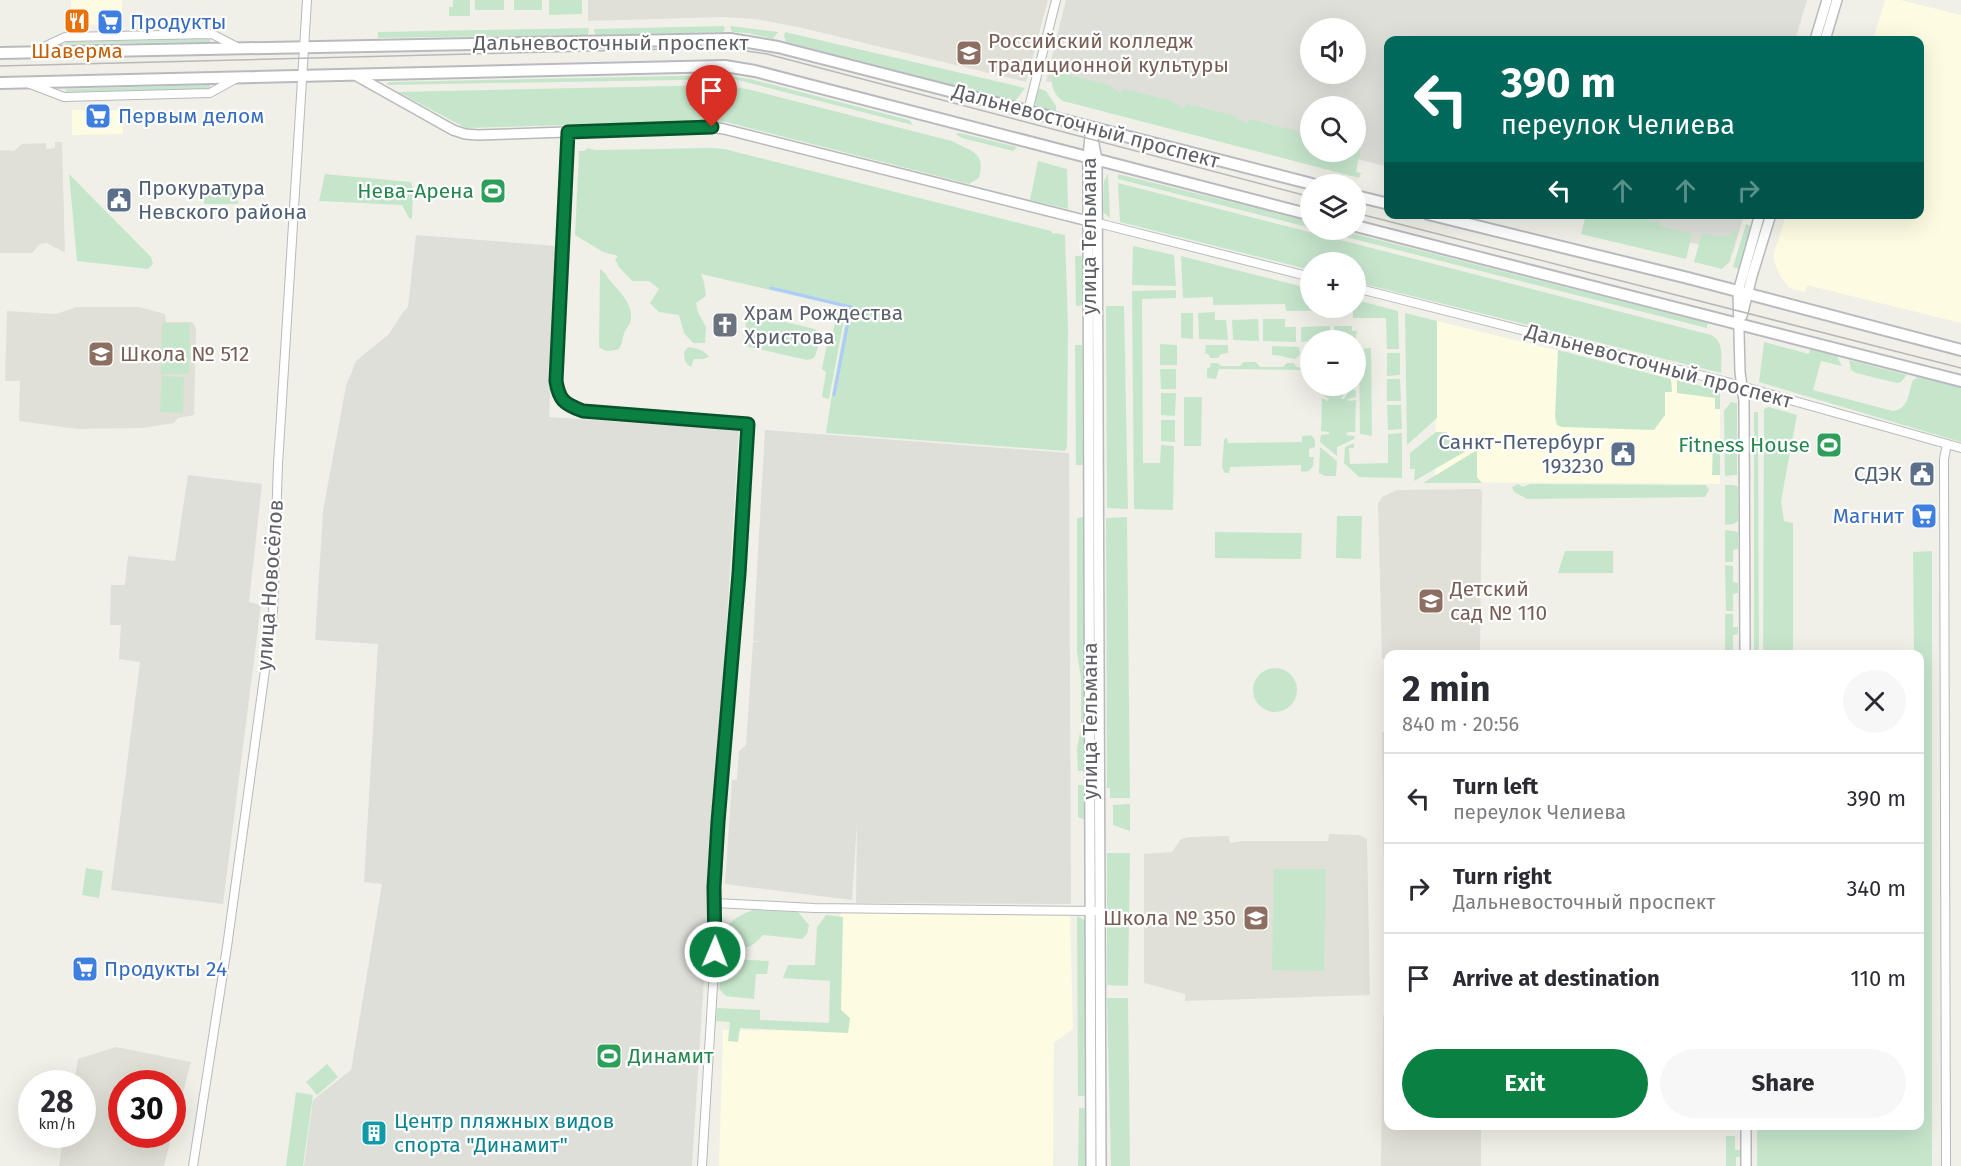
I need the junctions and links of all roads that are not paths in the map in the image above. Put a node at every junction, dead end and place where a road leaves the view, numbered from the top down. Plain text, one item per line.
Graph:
1 (307, 0) edge
2 (1056, 0) edge
3 (1827, 0) edge
4 (1837, 0) edge
5 (1816, 36) edge
6 (1826, 36) edge
7 (304, 46) junction
8 (0, 53) edge
9 (353, 74) junction
10 (301, 75) junction
11 (240, 76) junction
12 (26, 82) junction
13 (0, 83) edge
14 (1028, 111) junction
15 (1092, 128) junction
16 (568, 132) junction
17 (1092, 158) junction
18 (1300, 181) edge
19 (1366, 198) edge
20 (1384, 203) edge
21 (1300, 212) edge
22 (1448, 219) edge
23 (1759, 219) edge
24 (1769, 219) edge
25 (1092, 222) junction
26 (1366, 229) edge
27 (1300, 274) edge
28 (1366, 291) edge
29 (1743, 293) junction
30 (1740, 324) junction
31 (1961, 350) edge
32 (1961, 381) edge
33 (1742, 385) junction
34 (1947, 444) junction
35 (1961, 448) edge
36 (1744, 650) edge
37 (715, 903) junction
38 (1095, 911) junction
39 (1746, 1130) edge
40 (193, 1166) edge
41 (702, 1166) edge
42 (1091, 1166) edge
43 (1101, 1166) edge
44 (1746, 1166) edge
45 (1946, 1166) edge

1 - 7 street, улица Новосёлов
2 - 14 street
3 - 5 street
4 - 6 street
7 - 8 main road, Дальневосточный проспект
7 - 10 street, улица Новосёлов
7 - 14 main road, Дальневосточный проспект
9 - 10 main road, Дальневосточный проспект
9 - 16 street
9 - 17 main road, Дальневосточный проспект
10 - 11 main road, Дальневосточный проспект
10 - 40 street, улица Новосёлов
11 - 12 main road, Дальневосточный проспект
11 - 12 street
12 - 13 main road, Дальневосточный проспект
14 - 15 main road, Дальневосточный проспект
15 - 17 street, улица Тельмана
15 - 18 main road, Дальневосточный проспект
16 - 25 street
16 - 37 street
17 - 21 main road, Дальневосточный проспект
17 - 25 street, улица Тельмана
19 - 20 main road
22 - 29 main road
23 - 29 street
24 - 29 street
25 - 27 street
25 - 38 street, улица Тельмана
26 - 30 main road
28 - 33 street, Дальневосточный проспект
29 - 30 street
29 - 31 main road
30 - 32 main road
30 - 33 street
33 - 34 street, Дальневосточный проспект
33 - 36 street
34 - 35 street, Дальневосточный проспект
34 - 45 street
37 - 38 street
37 - 41 street
38 - 42 street, улица Тельмана
38 - 43 street, улица Тельмана
39 - 44 street

